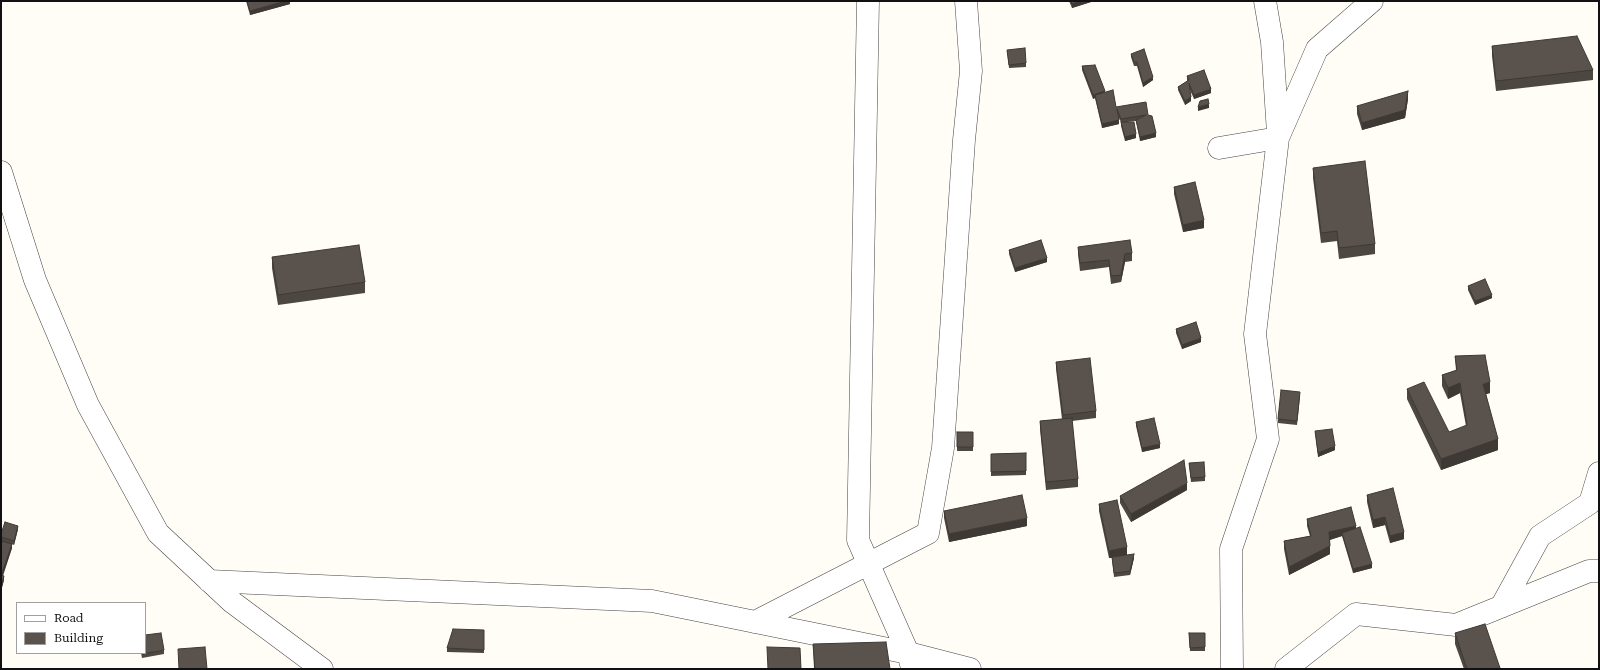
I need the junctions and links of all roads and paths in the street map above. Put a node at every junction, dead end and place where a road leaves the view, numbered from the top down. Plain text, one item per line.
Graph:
1 (868, 1) edge
2 (966, 1) edge
3 (1265, 1) edge
4 (1372, 1) edge
5 (1278, 138) junction
6 (1218, 148) dead end
7 (1, 172) edge
8 (1599, 473) edge
9 (869, 564) junction
10 (1599, 571) edge
11 (209, 581) junction
12 (1502, 606) junction
13 (755, 622) junction
14 (910, 661) edge
15 (322, 669) edge
16 (970, 669) edge
17 (1232, 669) edge
18 (1286, 669) edge

1 - 9 street
2 - 9 street
3 - 5 street
4 - 5 street
5 - 6 street
5 - 17 street
7 - 11 street
8 - 12 street
9 - 13 street
9 - 14 street
10 - 12 street
11 - 13 street
11 - 15 street
12 - 18 street
13 - 14 street
14 - 16 street

